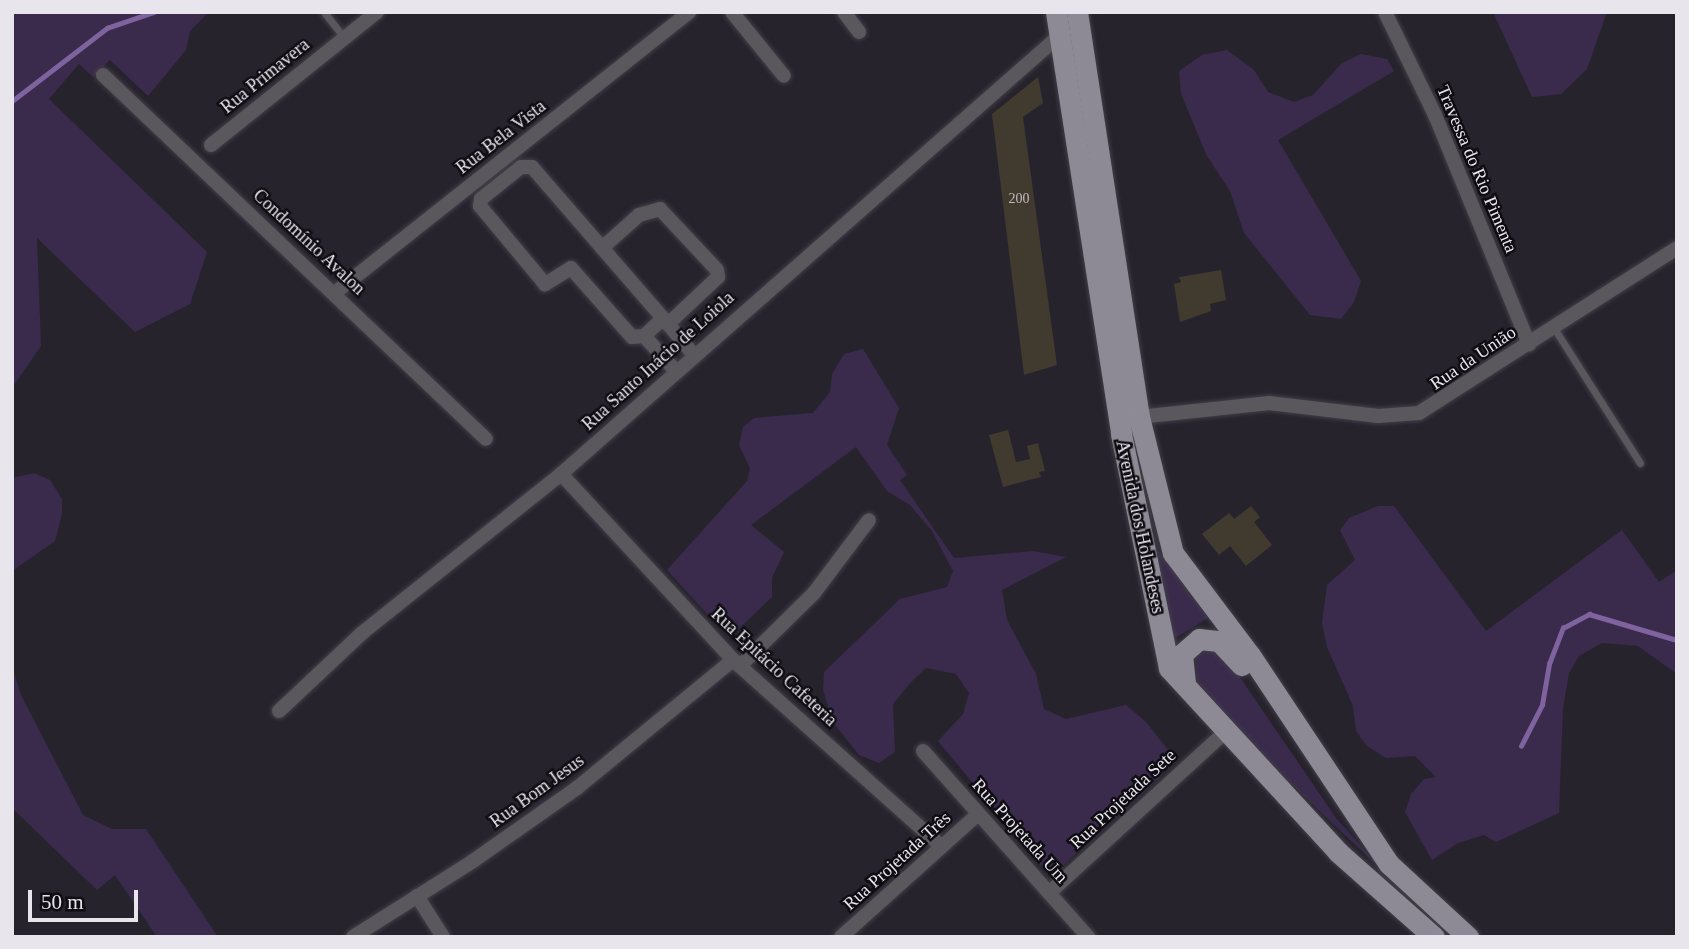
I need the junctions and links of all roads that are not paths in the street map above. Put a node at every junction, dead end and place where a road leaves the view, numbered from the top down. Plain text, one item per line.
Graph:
1 (324, 12) edge
2 (377, 12) edge
3 (689, 12) edge
4 (732, 12) edge
5 (844, 12) edge
6 (1056, 12) edge
7 (1077, 12) edge
8 (1385, 12) edge
9 (859, 32) dead end
10 (341, 34) junction
11 (1059, 36) junction
12 (103, 75) dead end
13 (784, 76) dead end
14 (211, 145) dead end
15 (602, 248) junction
16 (1677, 248) edge
17 (336, 292) junction
18 (665, 321) junction
19 (1553, 328) junction
20 (644, 335) junction
21 (1529, 344) junction
22 (694, 354) junction
23 (675, 370) junction
24 (1139, 417) junction
25 (486, 439) dead end
26 (1640, 463) dead end
27 (561, 474) junction
28 (869, 520) dead end
29 (737, 663) junction
30 (1200, 707) junction
31 (279, 711) dead end
32 (1224, 733) junction
33 (923, 751) dead end
34 (978, 814) junction
35 (942, 847) junction
36 (1378, 849) junction
37 (1049, 893) junction
38 (417, 896) junction
39 (353, 937) edge
40 (443, 937) edge
41 (841, 937) edge
42 (1088, 937) edge
43 (1434, 937) edge
44 (1468, 937) edge

1 - 10 lane
2 - 10 street, Rua Primavera
3 - 17 street, Rua Bela Vista
4 - 13 street
5 - 9 street
6 - 11 main road, Avenida dos Holandeses
7 - 24 main road, Avenida dos Holandeses
8 - 21 street, Travessa do Rio Pimenta
10 - 14 street, Rua Primavera
11 - 22 street, Rua Santo Inácio de Loiola
11 - 30 main road, Avenida dos Holandeses
12 - 17 street, Condomínio Avalon
15 - 18 street
15 - 18 street
15 - 20 street
16 - 19 street, Rua da União
17 - 25 street, Condomínio Avalon
18 - 20 street
18 - 22 street
19 - 21 street, Rua da União
19 - 26 lane
20 - 23 street
21 - 24 street, Rua da União
22 - 23 street, Rua Santo Inácio de Loiola
23 - 27 street, Rua Santo Inácio de Loiola
24 - 36 main road, Avenida dos Holandeses
27 - 29 street, Rua Epitácio Cafeteria
27 - 31 street, Rua Santo Inácio de Loiola
28 - 29 street, Rua Bom Jesus
29 - 35 street, Rua Epitácio Cafeteria
29 - 38 street, Rua Bom Jesus
30 - 32 main road, Avenida dos Holandeses
30 - 36 main road
32 - 37 street, Rua Projetada Sete
32 - 43 main road, Avenida dos Holandeses
33 - 34 street, Rua Projetada Um
34 - 35 street, Rua Projetada Três
34 - 37 street, Rua Projetada Um
35 - 41 street, Rua Projetada Três
36 - 44 main road, Avenida dos Holandeses
37 - 42 street, Rua Projetada Um
38 - 39 street, Rua Bom Jesus
38 - 40 street

